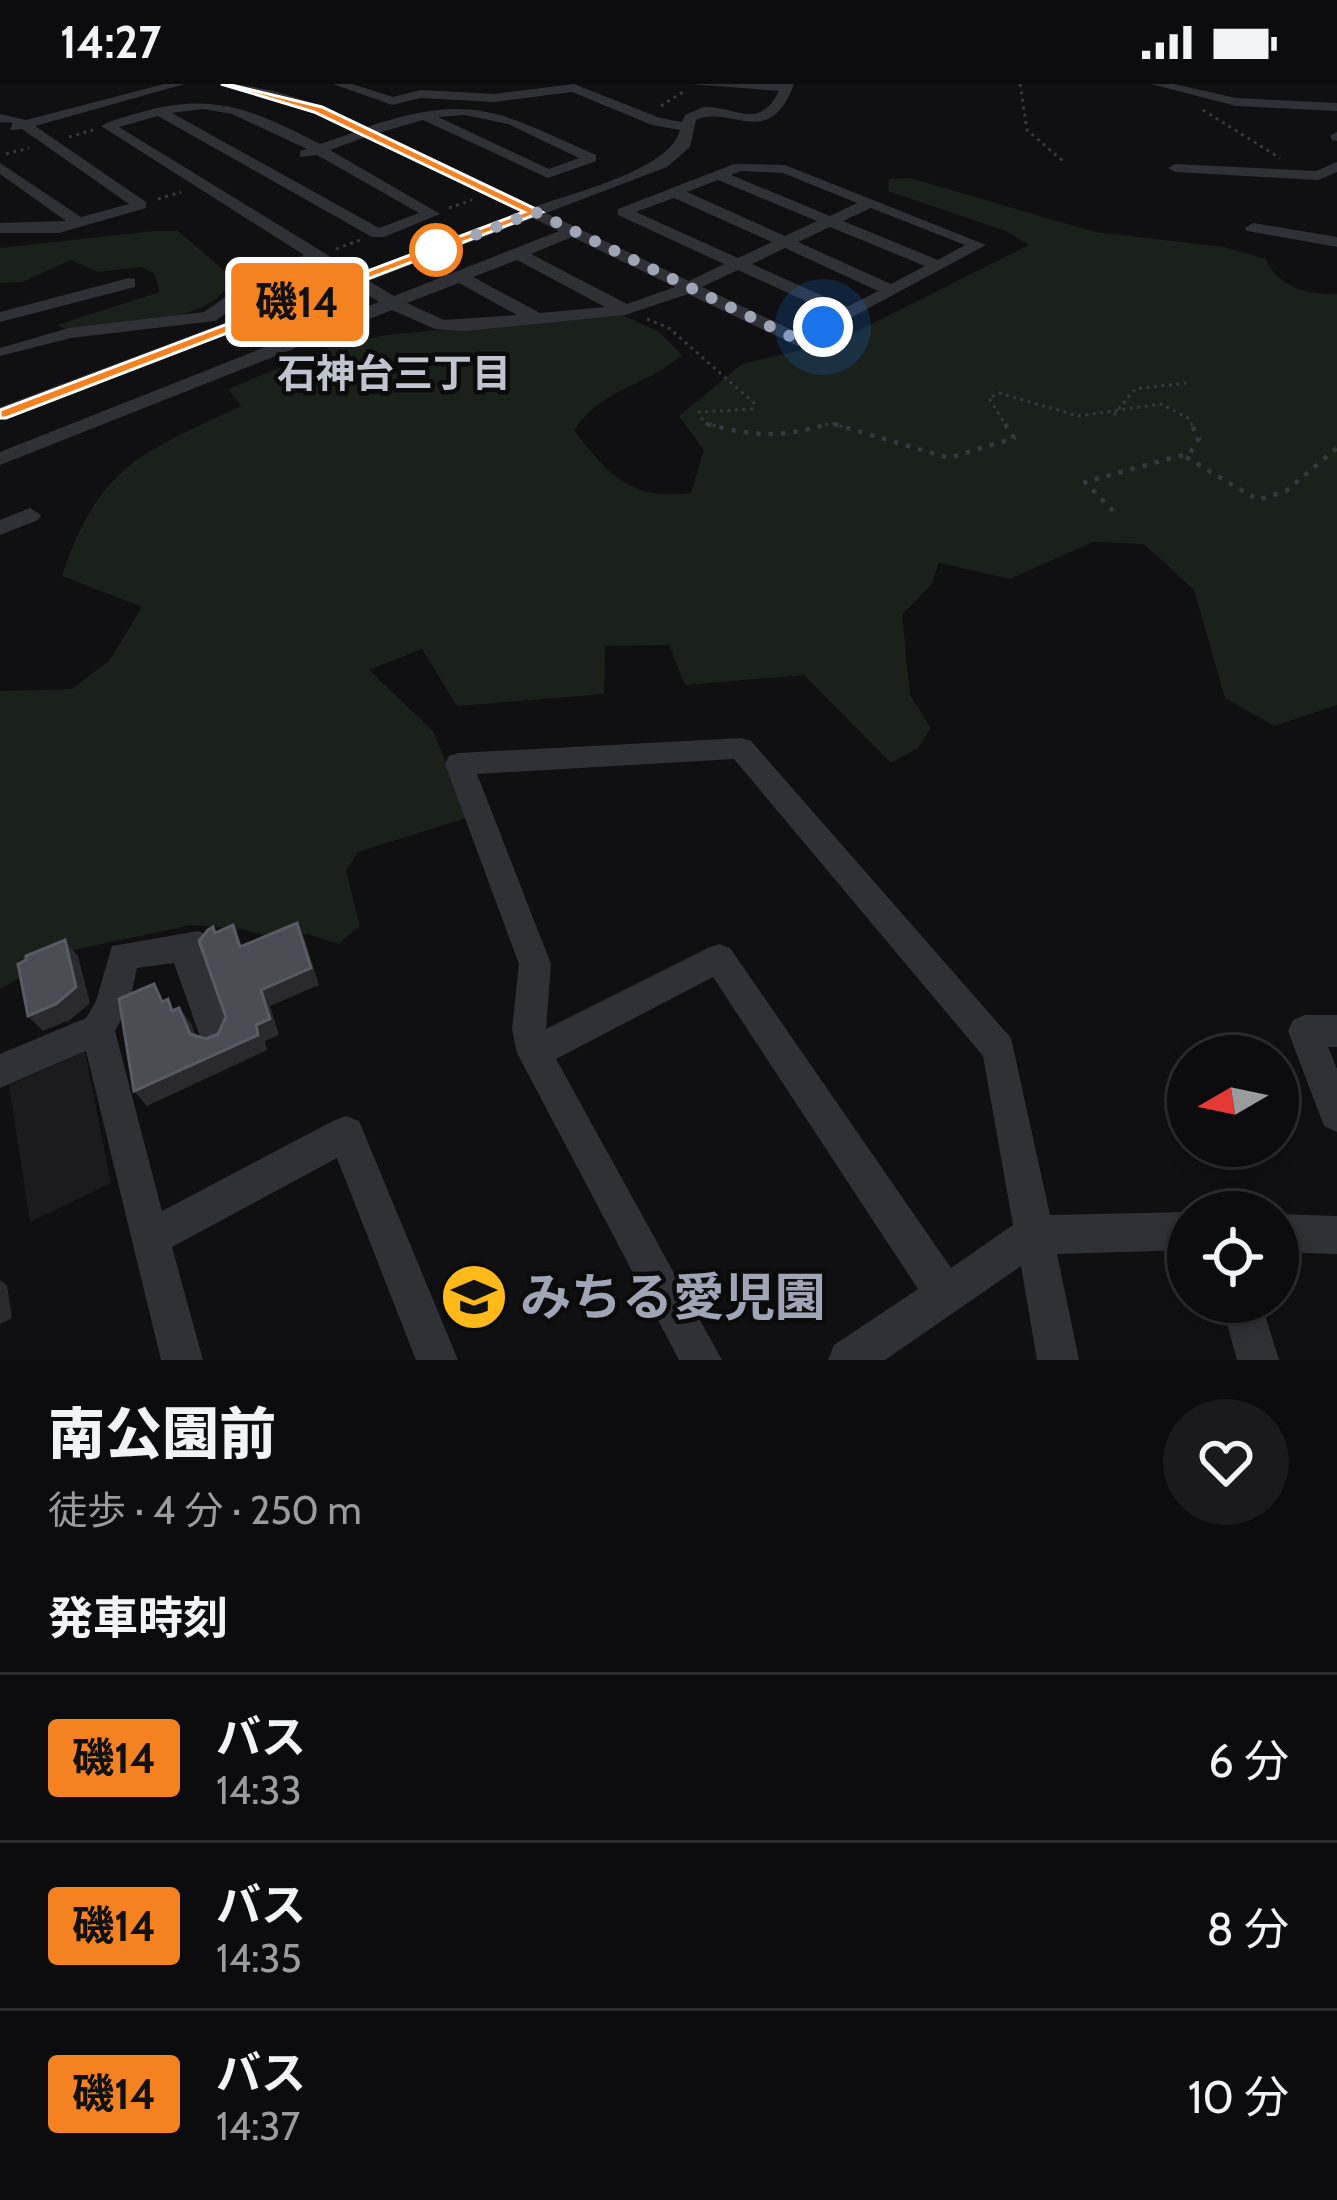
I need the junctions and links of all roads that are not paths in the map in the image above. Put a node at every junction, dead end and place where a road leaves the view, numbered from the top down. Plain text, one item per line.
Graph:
1 (179, 84) edge
2 (227, 84) edge
3 (268, 84) edge
4 (339, 84) edge
5 (403, 84) edge
6 (698, 84) edge
7 (1157, 84) edge
8 (787, 85) edge
9 (740, 87) junction
10 (247, 91) junction
11 (378, 94) junction
12 (1337, 107) edge
13 (705, 111) junction
14 (160, 112) junction
15 (426, 116) junction
16 (0, 118) edge
17 (22, 125) junction
18 (686, 127) junction
19 (0, 131) edge
20 (370, 134) junction
21 (315, 151) junction
22 (1337, 166) edge
23 (0, 167) edge
24 (262, 167) junction
25 (1175, 169) dead end
26 (242, 173) dead end
27 (717, 176) junction
28 (223, 179) dead end
29 (203, 186) junction
30 (674, 192) junction
31 (869, 203) junction
32 (535, 212) junction
33 (829, 221) junction
34 (79, 223) junction
35 (0, 228) edge
36 (1253, 228) dead end
37 (574, 231) junction
38 (783, 242) junction
39 (1337, 242) edge
40 (519, 254) junction
41 (320, 255) junction
42 (738, 264) junction
43 (939, 266) junction
44 (461, 277) junction
45 (359, 279) junction
46 (129, 283) dead end
47 (689, 287) junction
48 (892, 291) junction
49 (394, 304) junction
50 (626, 310) junction
51 (848, 314) junction
52 (0, 319) edge
53 (537, 319) junction
54 (0, 414) edge
55 (0, 459) edge
56 (30, 515) dead end
57 (0, 528) edge
58 (98, 1029) junction
59 (1337, 1031) edge
60 (214, 1034) edge
61 (534, 1053) junction
62 (0, 1071) edge
63 (1337, 1114) edge
64 (1167, 1232) edge
65 (1299, 1234) edge
66 (1033, 1235) junction
67 (1337, 1235) edge
68 (150, 1238) junction
69 (945, 1294) junction
70 (1247, 1323) edge
71 (182, 1360) edge
72 (437, 1360) edge
73 (700, 1360) edge
74 (849, 1360) edge
75 (1058, 1360) edge
76 (1258, 1360) edge

1 - 17 street
2 - 10 street
3 - 10 street
4 - 11 street
5 - 11 street
6 - 9 street
7 - 12 street
8 - 9 street
8 - 13 street
9 - 13 street
10 - 20 street
11 - 18 street
13 - 18 street
14 - 21 street
14 - 24 street
14 - 29 street
15 - 15 street
15 - 20 street
16 - 17 street
17 - 19 street
17 - 34 street
18 - 32 street
20 - 21 street
20 - 32 street
21 - 24 street
21 - 24 street
22 - 25 street
23 - 34 street
24 - 26 street
27 - 30 street
27 - 31 street
27 - 33 street
28 - 29 street
29 - 41 street
30 - 38 street
30 - 42 street
31 - 33 street
31 - 43 street
32 - 37 street
32 - 45 street
33 - 38 street
33 - 43 street
34 - 35 street
36 - 39 street
37 - 40 street
37 - 47 street
38 - 42 street
38 - 48 street
40 - 44 street
40 - 50 street
41 - 45 street
41 - 52 street
42 - 47 street
42 - 51 street
43 - 48 street
44 - 49 street
44 - 53 street
45 - 49 street
45 - 54 street
46 - 52 street
47 - 50 street
47 - 51 street
48 - 51 street
49 - 53 street
49 - 55 street
50 - 53 street
56 - 57 street
58 - 60 street
58 - 62 street
58 - 68 street
59 - 63 street
61 - 66 street
61 - 69 street
61 - 73 street
64 - 66 street
65 - 67 street
66 - 69 street
66 - 75 street
68 - 71 street
68 - 72 street
69 - 74 street
70 - 76 street

